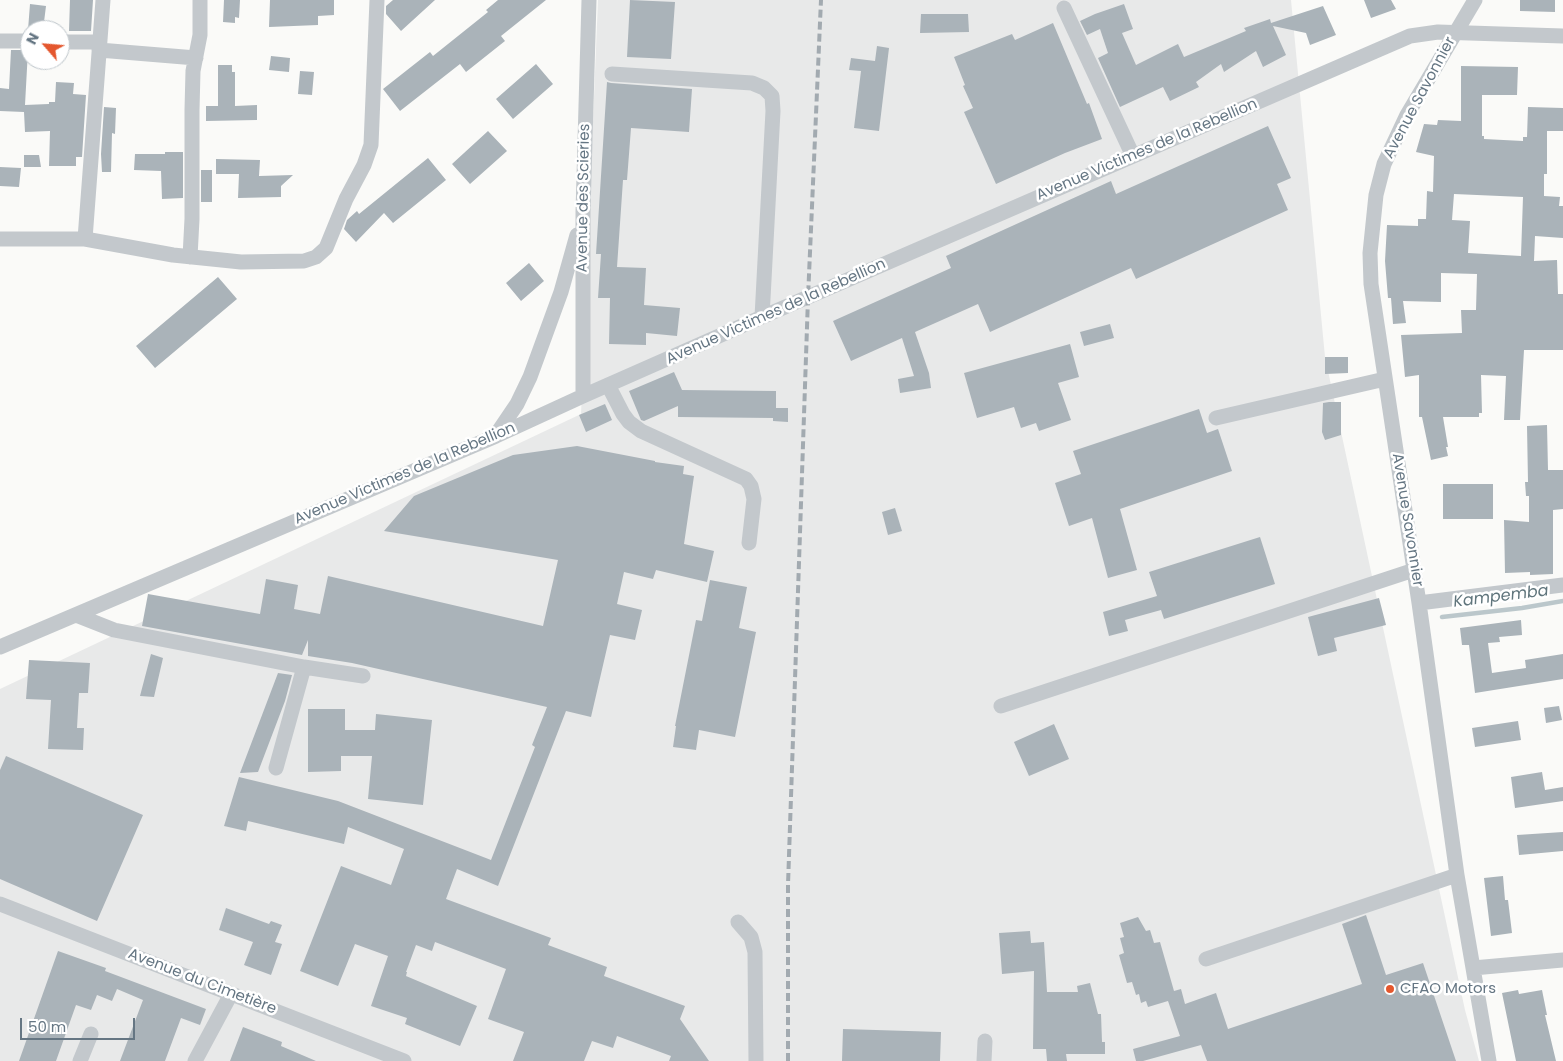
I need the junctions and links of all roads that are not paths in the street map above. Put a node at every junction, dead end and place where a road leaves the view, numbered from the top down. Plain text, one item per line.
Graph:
1 (103, 0) edge
2 (200, 0) edge
3 (377, 0) edge
4 (590, 0) edge
5 (1476, 0) edge
6 (1064, 8) dead end
7 (1455, 32) junction
8 (1563, 36) edge
9 (0, 41) edge
10 (20, 41) edge
11 (70, 43) edge
12 (99, 46) junction
13 (196, 58) junction
14 (612, 74) dead end
15 (1133, 156) junction
16 (583, 212) junction
17 (0, 239) edge
18 (85, 239) junction
19 (190, 257) junction
20 (762, 317) junction
21 (1385, 379) junction
22 (608, 385) junction
23 (583, 396) junction
24 (1216, 418) dead end
25 (496, 436) junction
26 (748, 543) dead end
27 (1414, 570) junction
28 (1563, 585) edge
29 (1419, 603) junction
30 (76, 615) junction
31 (0, 647) edge
32 (304, 667) junction
33 (363, 676) dead end
34 (1001, 706) dead end
35 (276, 768) dead end
36 (1457, 875) junction
37 (0, 904) edge
38 (738, 922) dead end
39 (1206, 959) dead end
40 (1563, 960) edge
41 (1472, 968) junction
42 (231, 994) junction
43 (91, 1034) dead end
44 (985, 1041) dead end
45 (80, 1061) edge
46 (196, 1061) edge
47 (404, 1061) edge
48 (756, 1061) edge
49 (984, 1061) edge
50 (1488, 1061) edge

1 - 12 street
2 - 13 street
3 - 19 street
4 - 16 street, Avenue des Scieries
5 - 7 street, Avenue Savonnier
6 - 15 street
7 - 8 street, Avenue Victimes de la Rebellion
7 - 15 street, Avenue Victimes de la Rebellion
7 - 21 street, Avenue Savonnier
9 - 10 street
11 - 12 street
12 - 13 street
12 - 18 street
13 - 19 street
14 - 20 street
15 - 20 street, Avenue Victimes de la Rebellion
16 - 23 street, Avenue des Scieries
16 - 25 street
17 - 18 street
18 - 19 street
20 - 22 street, Avenue Victimes de la Rebellion
21 - 24 street
21 - 27 street, Avenue Savonnier
22 - 23 street, Avenue Victimes de la Rebellion
22 - 26 street
23 - 25 street, Avenue Victimes de la Rebellion
25 - 30 street, Avenue Victimes de la Rebellion
27 - 29 street, Avenue Savonnier
27 - 34 street
28 - 29 street
29 - 36 street, Avenue Savonnier
30 - 31 street, Avenue Victimes de la Rebellion
30 - 32 street
32 - 33 street
32 - 35 street
36 - 39 street
36 - 41 street, Avenue Savonnier
37 - 42 street, Avenue du Cimetière
38 - 48 street
40 - 41 street
41 - 50 street, Avenue Savonnier
42 - 46 street
42 - 47 street, Avenue du Cimetière
43 - 45 street
44 - 49 street

